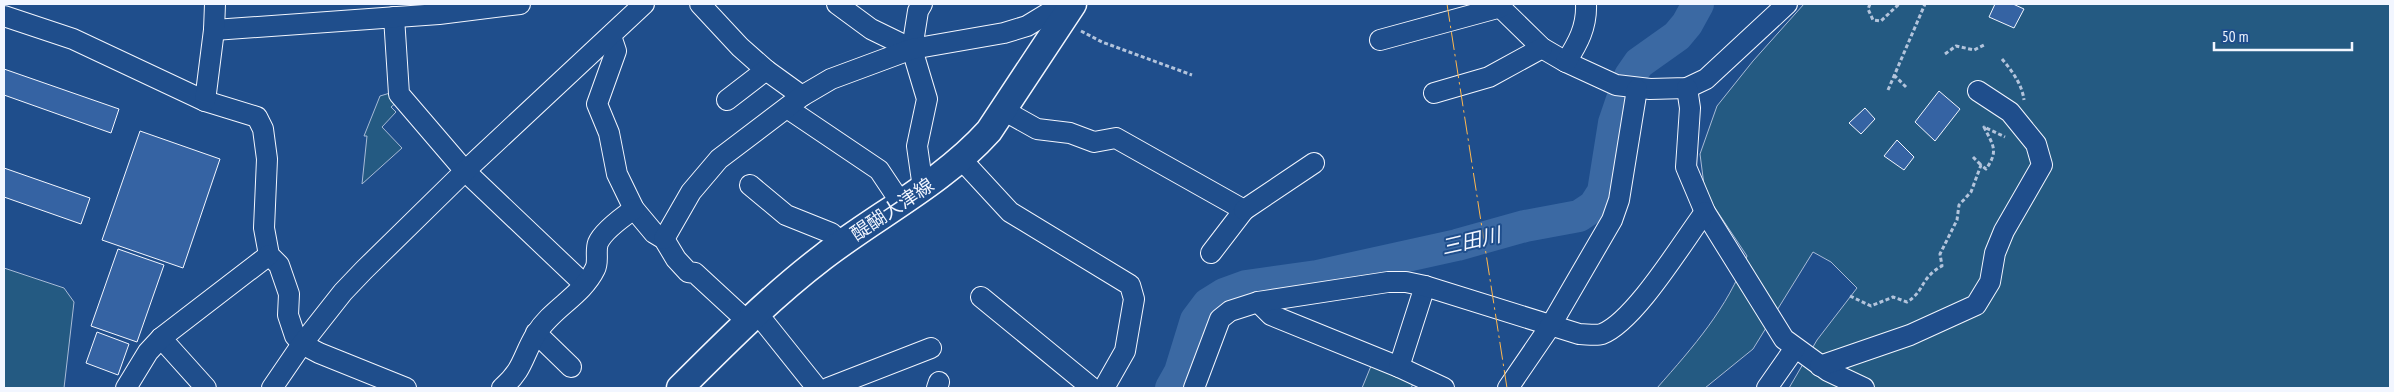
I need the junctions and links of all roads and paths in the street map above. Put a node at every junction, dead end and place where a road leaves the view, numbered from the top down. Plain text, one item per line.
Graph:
1 (216, 4) edge
2 (520, 4) edge
3 (700, 4) edge
4 (838, 4) edge
5 (922, 4) edge
6 (1586, 4) edge
7 (1787, 4) edge
8 (1870, 4) edge
9 (1899, 4) edge
10 (1925, 4) edge
11 (639, 5) edge
12 (1499, 5) edge
13 (1066, 12) edge
14 (4, 16) edge
15 (394, 17) junction
16 (214, 30) junction
17 (611, 36) junction
18 (1380, 40) dead end
19 (1984, 45) dead end
20 (1542, 48) junction
21 (912, 49) junction
22 (1945, 54) dead end
23 (2002, 59) dead end
24 (1566, 62) junction
25 (766, 70) junction
26 (1192, 75) dead end
27 (1894, 75) junction
28 (1629, 88) junction
29 (1687, 88) junction
30 (1907, 88) dead end
31 (1888, 90) dead end
32 (1978, 91) dead end
33 (1434, 94) dead end
34 (727, 100) dead end
35 (205, 101) junction
36 (795, 102) junction
37 (1003, 110) junction
38 (2023, 128) junction
39 (2036, 144) junction
40 (1973, 157) dead end
41 (961, 159) junction
42 (1314, 163) dead end
43 (1981, 165) junction
44 (465, 171) junction
45 (750, 185) dead end
46 (923, 188) junction
47 (901, 202) junction
48 (634, 209) junction
49 (1244, 210) junction
50 (1705, 212) junction
51 (664, 239) junction
52 (842, 243) junction
53 (1211, 253) dead end
54 (269, 255) junction
55 (584, 284) junction
56 (1425, 286) junction
57 (1850, 296) dead end
58 (981, 297) dead end
59 (1258, 302) junction
60 (752, 317) junction
61 (1552, 325) junction
62 (536, 333) junction
63 (161, 338) junction
64 (302, 344) junction
65 (931, 348) dead end
66 (1796, 348) junction
67 (1820, 366) junction
68 (570, 367) dead end
69 (1399, 367) junction
70 (126, 388) edge
71 (206, 388) edge
72 (272, 388) edge
73 (406, 388) edge
74 (502, 388) edge
75 (680, 388) edge
76 (817, 388) edge
77 (828, 388) edge
78 (1092, 388) edge
79 (1104, 388) edge
80 (1194, 388) edge
81 (1444, 388) edge
82 (1508, 388) edge
83 (1767, 388) edge
84 (1864, 388) edge

1 - 16 street
2 - 15 street
3 - 25 street
4 - 21 street
5 - 21 street
6 - 24 street
7 - 29 street
8 - 9 path
10 - 27 path
11 - 17 street
12 - 18 street
12 - 20 street
13 - 21 street
13 - 26 path
13 - 37 main road, 醍醐大津線
14 - 35 street
15 - 16 street
15 - 44 street
16 - 35 street
17 - 44 street
17 - 48 street
19 - 22 path
20 - 24 street
20 - 33 street
21 - 36 street
21 - 46 street
23 - 38 path
24 - 28 street
25 - 34 street
25 - 36 street
27 - 30 path
27 - 31 path
28 - 29 street
28 - 61 street
29 - 50 street
32 - 38 street
35 - 54 street
36 - 47 street
36 - 51 street
37 - 41 main road, 醍醐大津線
37 - 49 street
38 - 39 street
39 - 43 path
39 - 67 street
40 - 43 path
41 - 46 main road, 醍醐大津線
41 - 79 street
42 - 49 street
43 - 57 path
44 - 55 street
44 - 64 street
45 - 52 street
46 - 47 main road, 醍醐大津線
47 - 52 main road, 醍醐大津線
48 - 51 street
48 - 55 street
49 - 53 street
50 - 61 street
50 - 66 street
51 - 60 street
52 - 60 main road, 醍醐大津線
54 - 63 street
54 - 64 street
55 - 62 street
56 - 59 street
56 - 61 street
56 - 69 street
58 - 78 street
59 - 69 street
59 - 80 street
60 - 75 main road, 醍醐大津線
60 - 76 street
61 - 82 street
62 - 68 street
62 - 74 street
63 - 70 street
63 - 71 street
64 - 72 street
64 - 73 street
65 - 77 street
66 - 67 street
66 - 83 street
67 - 84 street
69 - 81 street

